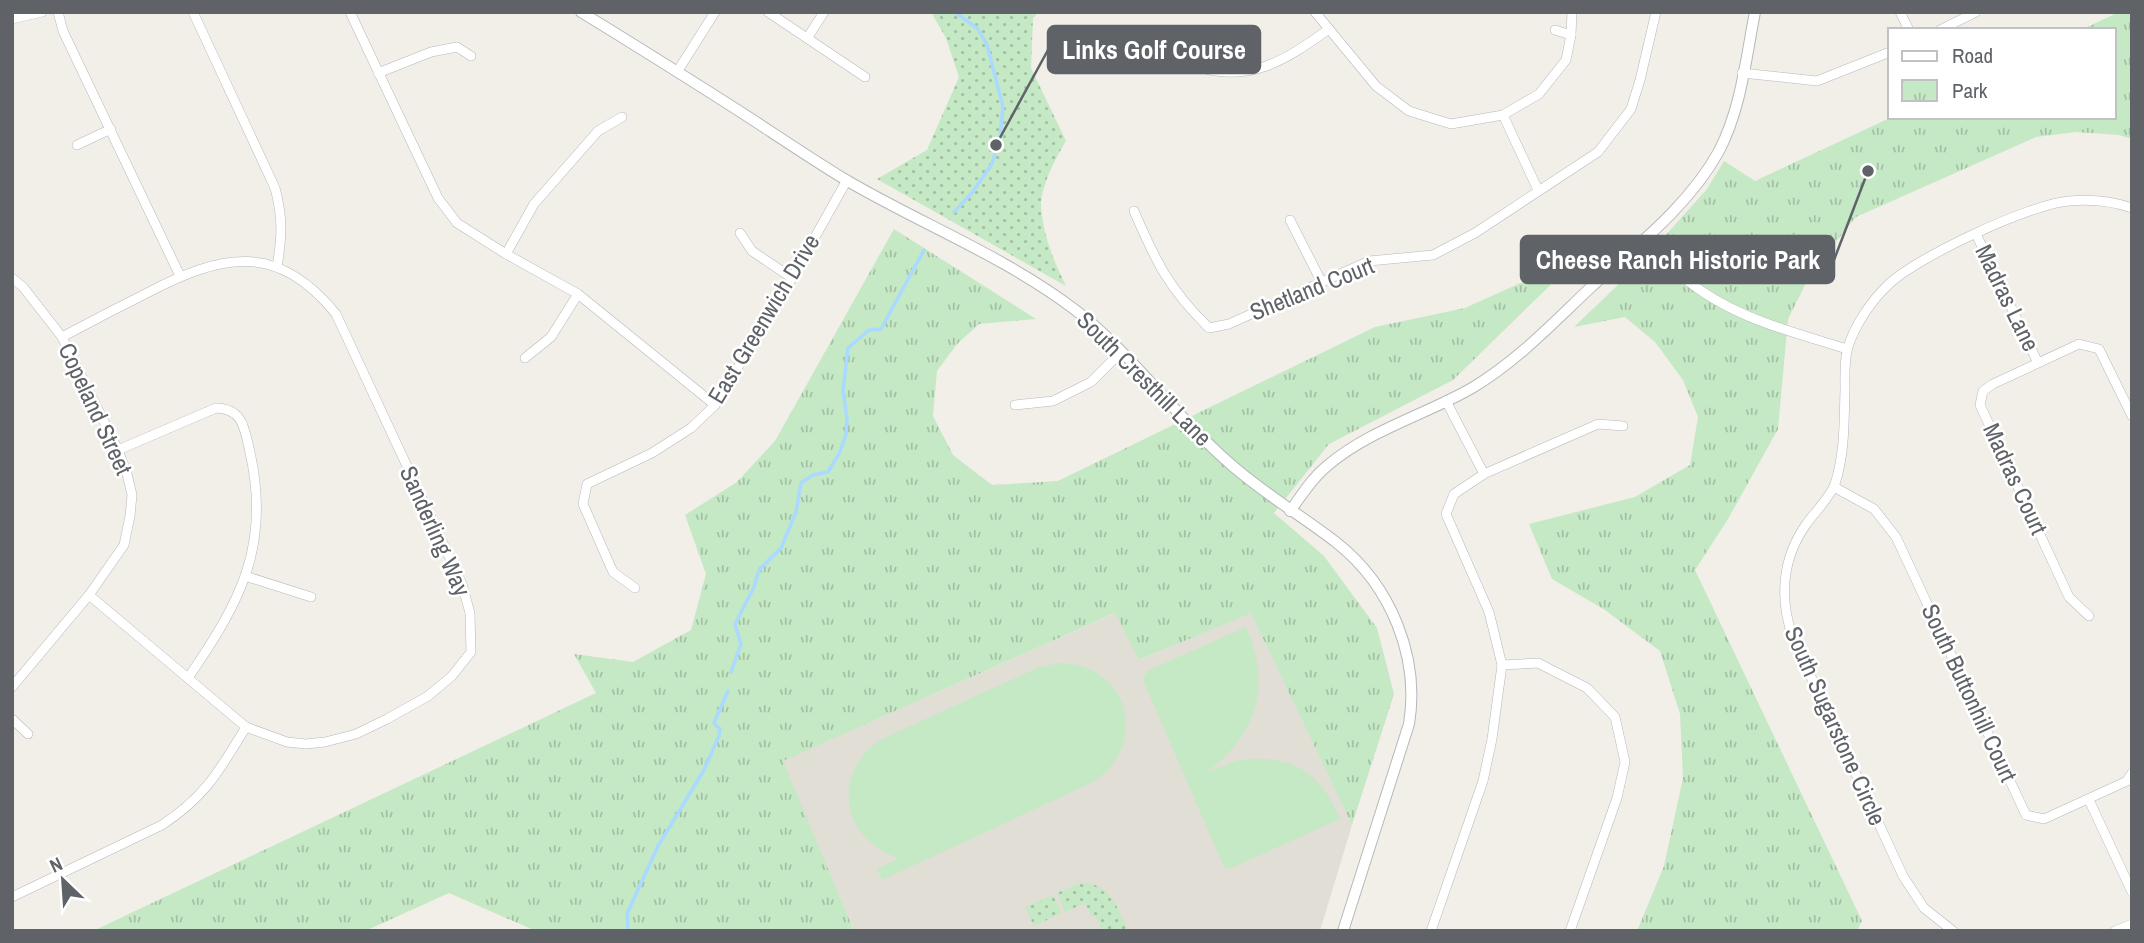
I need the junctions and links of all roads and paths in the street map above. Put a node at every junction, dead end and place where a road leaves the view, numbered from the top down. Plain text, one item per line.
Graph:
1 (42, 12) edge
2 (58, 12) edge
3 (193, 12) edge
4 (350, 12) edge
5 (581, 12) edge
6 (715, 12) edge
7 (768, 12) edge
8 (824, 12) edge
9 (1315, 12) edge
10 (1572, 12) edge
11 (1656, 12) edge
12 (1755, 12) edge
13 (1900, 12) edge
14 (1976, 12) edge
15 (12, 19) edge
16 (1908, 28) edge
17 (1944, 28) edge
18 (1329, 29) junction
19 (1555, 30) dead end
20 (1571, 35) junction
21 (808, 37) junction
22 (1111, 48) dead end
23 (1888, 53) edge
24 (471, 56) dead end
25 (677, 72) junction
26 (378, 73) junction
27 (1742, 73) junction
28 (865, 77) dead end
29 (1503, 115) junction
30 (622, 117) dead end
31 (111, 130) junction
32 (77, 145) dead end
33 (846, 180) junction
34 (1538, 190) junction
35 (2132, 208) edge
36 (1134, 211) dead end
37 (1290, 220) dead end
38 (740, 233) dead end
39 (1976, 234) junction
40 (1647, 236) junction
41 (506, 254) junction
42 (277, 267) junction
43 (180, 276) junction
44 (12, 278) edge
45 (792, 278) junction
46 (1321, 281) junction
47 (578, 294) junction
48 (62, 337) junction
49 (1847, 349) junction
50 (1121, 352) junction
51 (525, 358) dead end
52 (2038, 363) junction
53 (1446, 401) junction
54 (715, 405) junction
55 (1015, 405) dead end
56 (2132, 416) edge
57 (1623, 426) dead end
58 (118, 450) junction
59 (1483, 474) junction
60 (1834, 487) junction
61 (1290, 510) junction
62 (245, 576) junction
63 (635, 588) dead end
64 (89, 596) junction
65 (311, 597) dead end
66 (2089, 616) dead end
67 (1502, 664) junction
68 (188, 678) junction
69 (12, 687) edge
70 (12, 719) edge
71 (246, 727) junction
72 (28, 734) dead end
73 (2132, 773) edge
74 (2089, 800) junction
75 (2132, 892) edge
76 (12, 897) edge
77 (2132, 924) edge
78 (1343, 931) edge
79 (1431, 931) edge
80 (1570, 931) edge
81 (1953, 931) edge
82 (2115, 931) edge

1 - 15 street
2 - 31 street
3 - 42 street
4 - 26 street
5 - 25 street, South Cresthill Lane
6 - 25 street
7 - 21 street
8 - 21 street
9 - 18 street
10 - 20 street
11 - 34 street, Shetland Court
12 - 27 street
13 - 16 street
14 - 17 street
18 - 22 street
18 - 29 street
19 - 20 street
20 - 29 street
21 - 28 street
23 - 27 street
24 - 26 street
25 - 33 street, South Cresthill Lane
26 - 41 street
27 - 40 street
29 - 34 street
30 - 41 street
31 - 32 street
31 - 43 street
33 - 45 street, East Greenwich Drive
33 - 50 street, South Cresthill Lane
34 - 46 street, Shetland Court
35 - 39 street, South Sugarstone Circle
36 - 46 street, Shetland Court
37 - 46 street
38 - 45 street
39 - 49 street, South Sugarstone Circle
39 - 52 street, Madras Lane
40 - 49 street
40 - 53 street
41 - 47 street
42 - 43 street, Sanderling Way
42 - 71 street, Sanderling Way
43 - 48 street, Sanderling Way
44 - 48 street, Copeland Street
45 - 54 street, East Greenwich Drive
47 - 51 street
47 - 54 street
48 - 58 street, Copeland Street
49 - 60 street, South Sugarstone Circle
50 - 55 street
50 - 61 street, South Cresthill Lane
52 - 56 street
52 - 66 street, Madras Court
53 - 59 street
53 - 61 street
54 - 63 street, East Greenwich Drive
57 - 59 street
58 - 62 street
58 - 64 street, Copeland Street
59 - 67 street
60 - 74 street, South Buttonhill Court
60 - 81 street, South Sugarstone Circle
61 - 78 street, South Cresthill Lane
62 - 65 street
62 - 68 street
64 - 68 street, Sanderling Way
64 - 69 street, Copeland Street
67 - 79 street
67 - 80 street
68 - 71 street, Sanderling Way
70 - 72 street
71 - 76 street
73 - 74 street, South Buttonhill Court
74 - 75 street
77 - 82 street

